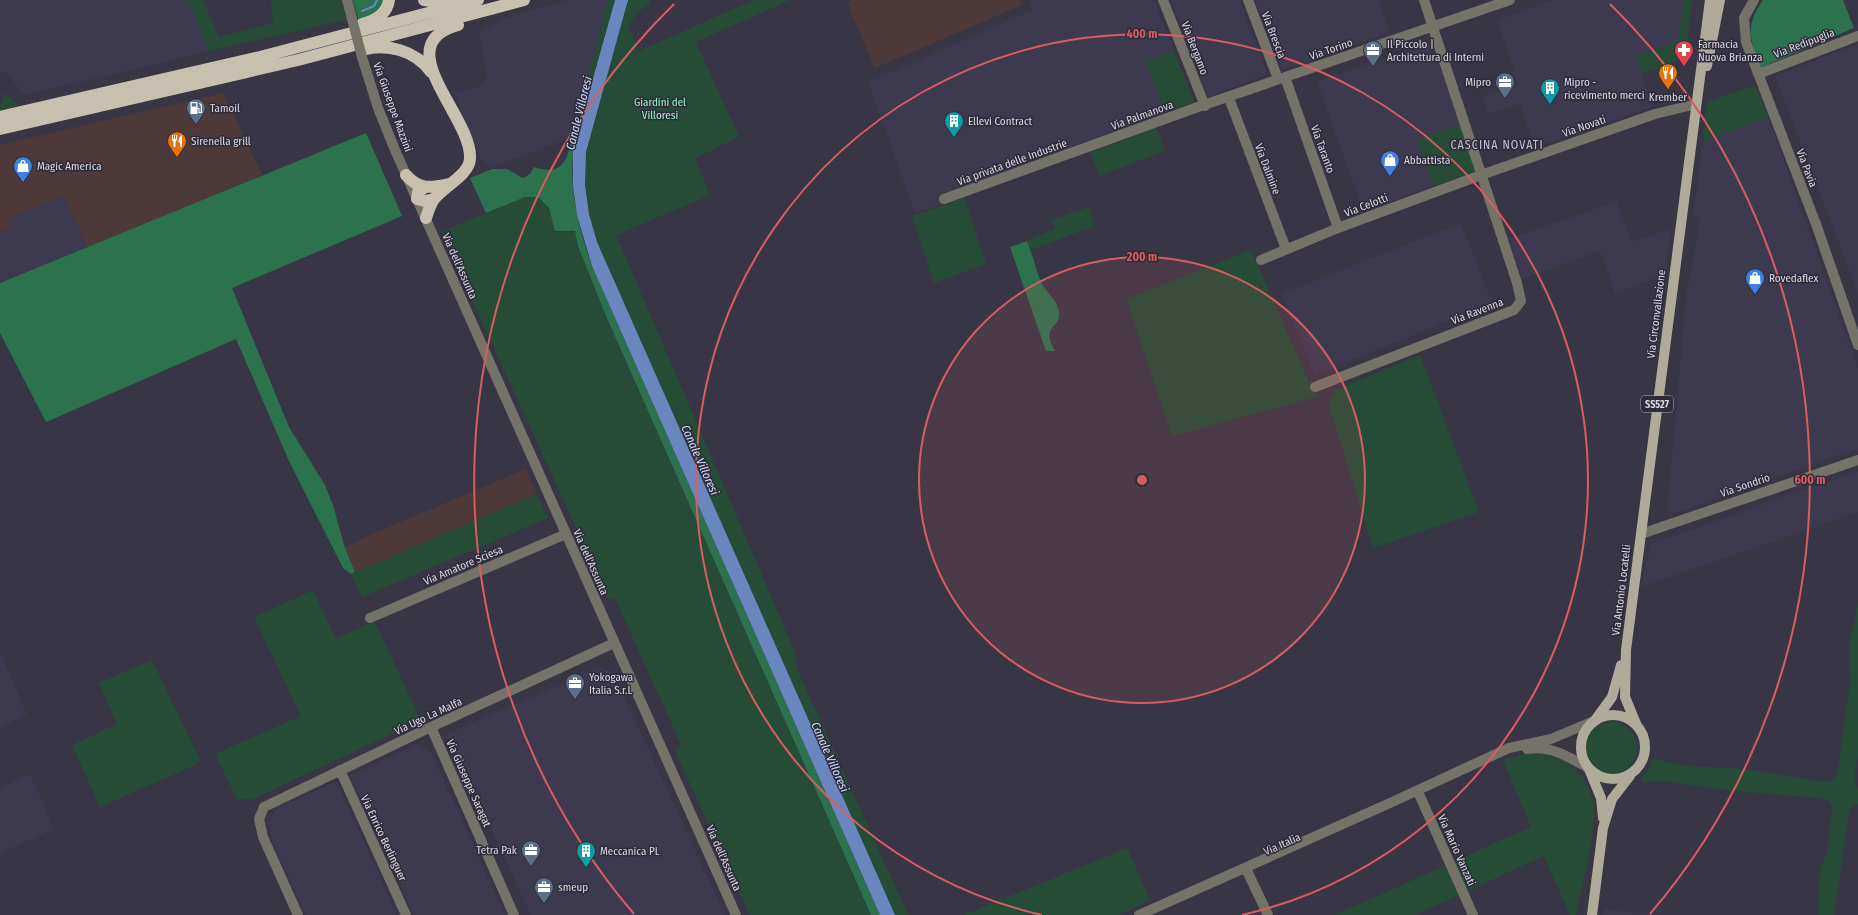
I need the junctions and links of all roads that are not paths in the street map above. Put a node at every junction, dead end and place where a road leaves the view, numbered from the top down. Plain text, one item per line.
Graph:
1 (347, 0) edge
2 (389, 0) edge
3 (424, 0) edge
4 (454, 0) edge
5 (478, 0) edge
6 (524, 0) edge
7 (1163, 0) edge
8 (1248, 0) edge
9 (1424, 0) edge
10 (1510, 0) edge
11 (1710, 0) edge
12 (1720, 0) edge
13 (1754, 0) edge
14 (499, 7) junction
15 (1433, 26) junction
16 (1858, 36) edge
17 (325, 41) junction
18 (298, 60) junction
19 (1758, 74) junction
20 (436, 78) junction
21 (1281, 78) junction
22 (1228, 98) junction
23 (1697, 102) junction
24 (1204, 106) junction
25 (0, 117) edge
26 (0, 129) edge
27 (1088, 147) joint
28 (406, 174) junction
29 (1481, 175) junction
30 (449, 184) junction
31 (425, 187) junction
32 (944, 198) dead end
33 (417, 199) junction
34 (434, 199) junction
35 (426, 218) junction
36 (1338, 228) junction
37 (1286, 249) junction
38 (1261, 260) dead end
39 (1858, 345) edge
40 (1315, 387) dead end
41 (1858, 460) edge
42 (566, 534) junction
43 (1641, 534) junction
44 (370, 618) dead end
45 (614, 643) junction
46 (1626, 650) junction
47 (1596, 720) junction
48 (1637, 726) junction
49 (431, 727) junction
50 (1588, 768) junction
51 (340, 770) junction
52 (1450, 774) junction
53 (1631, 774) junction
54 (1419, 794) junction
55 (1390, 803) junction
56 (1603, 828) junction
57 (1273, 856) junction
58 (1248, 873) junction
59 (1219, 880) junction
60 (298, 915) edge
61 (406, 915) edge
62 (514, 915) edge
63 (736, 915) edge
64 (1139, 915) edge
65 (1154, 915) edge
66 (1268, 915) edge
67 (1473, 915) edge
68 (1592, 915) edge

1 - 28 street, Via Giuseppe Mazzini, bridge
2 - 17 highway
3 - 4 highway
5 - 17 highway
6 - 14 highway
7 - 24 street, Via Bergamo
8 - 21 street, Via Brescia
9 - 15 street, Via Ravenna
10 - 15 street, Via Torino
11 - 23 main road, Via Circonvallazione
12 - 23 main road, Via Circonvallazione
13 - 19 street, Via Pavia
14 - 18 highway
14 - 20 highway
15 - 21 street, Via Torino
15 - 29 street, Via Ravenna
16 - 19 street, Via Redipuglia
17 - 25 highway
18 - 20 highway
18 - 26 highway
19 - 39 street, Via Pavia
20 - 30 highway
21 - 22 street, Via Torino
21 - 36 street, Via Taranto
22 - 24 street, Via Torino
22 - 37 street, Via Dalmine
23 - 29 street, Via Novati
23 - 43 main road, Via Circonvallazione / SS527
24 - 27 street, Via Palmanova
27 - 32 street, Via privata delle Industrie
28 - 31 highway
28 - 33 street, Via Giuseppe Mazzini
29 - 36 street, Via Celotti
29 - 40 street, Via Ravenna
30 - 31 highway
30 - 34 highway
31 - 33 highway
33 - 34 highway
33 - 35 street, Via Giuseppe Mazzini
34 - 35 highway
35 - 42 street, Via dell'Assunta
36 - 37 street, Via Celotti
37 - 38 street, Via Celotti
41 - 43 street, Via Sondrio
42 - 44 street, Via Amatore Sciesa
42 - 45 street, Via dell'Assunta
43 - 46 main road, Via Antonio Locatelli
45 - 49 street, Via Ugo La Malfa
45 - 63 street, Via dell'Assunta
46 - 47 main road, Via Antonio Locatelli
46 - 48 main road, Via Antonio Locatelli
47 - 48 main road
47 - 50 main road
47 - 52 street, Via Italia
48 - 53 main road
49 - 51 street, Via Ugo La Malfa
49 - 62 street, Via Giuseppe Saragat
50 - 53 main road
50 - 54 street, Via Italia
50 - 56 main road
51 - 60 street, Via Ugo La Malfa
51 - 61 street, Via Enrico Berlinguer
52 - 54 street, Via Italia
52 - 55 street, Via Italia
53 - 56 main road
54 - 55 street, Via Italia
54 - 58 street, Via Italia
54 - 67 street, Via Mario Vanzati
55 - 57 street, Via Italia
56 - 68 main road
57 - 58 street
57 - 59 street, Via Italia
58 - 59 street
58 - 65 street, Via Italia
58 - 66 street
59 - 64 street, Via Italia

